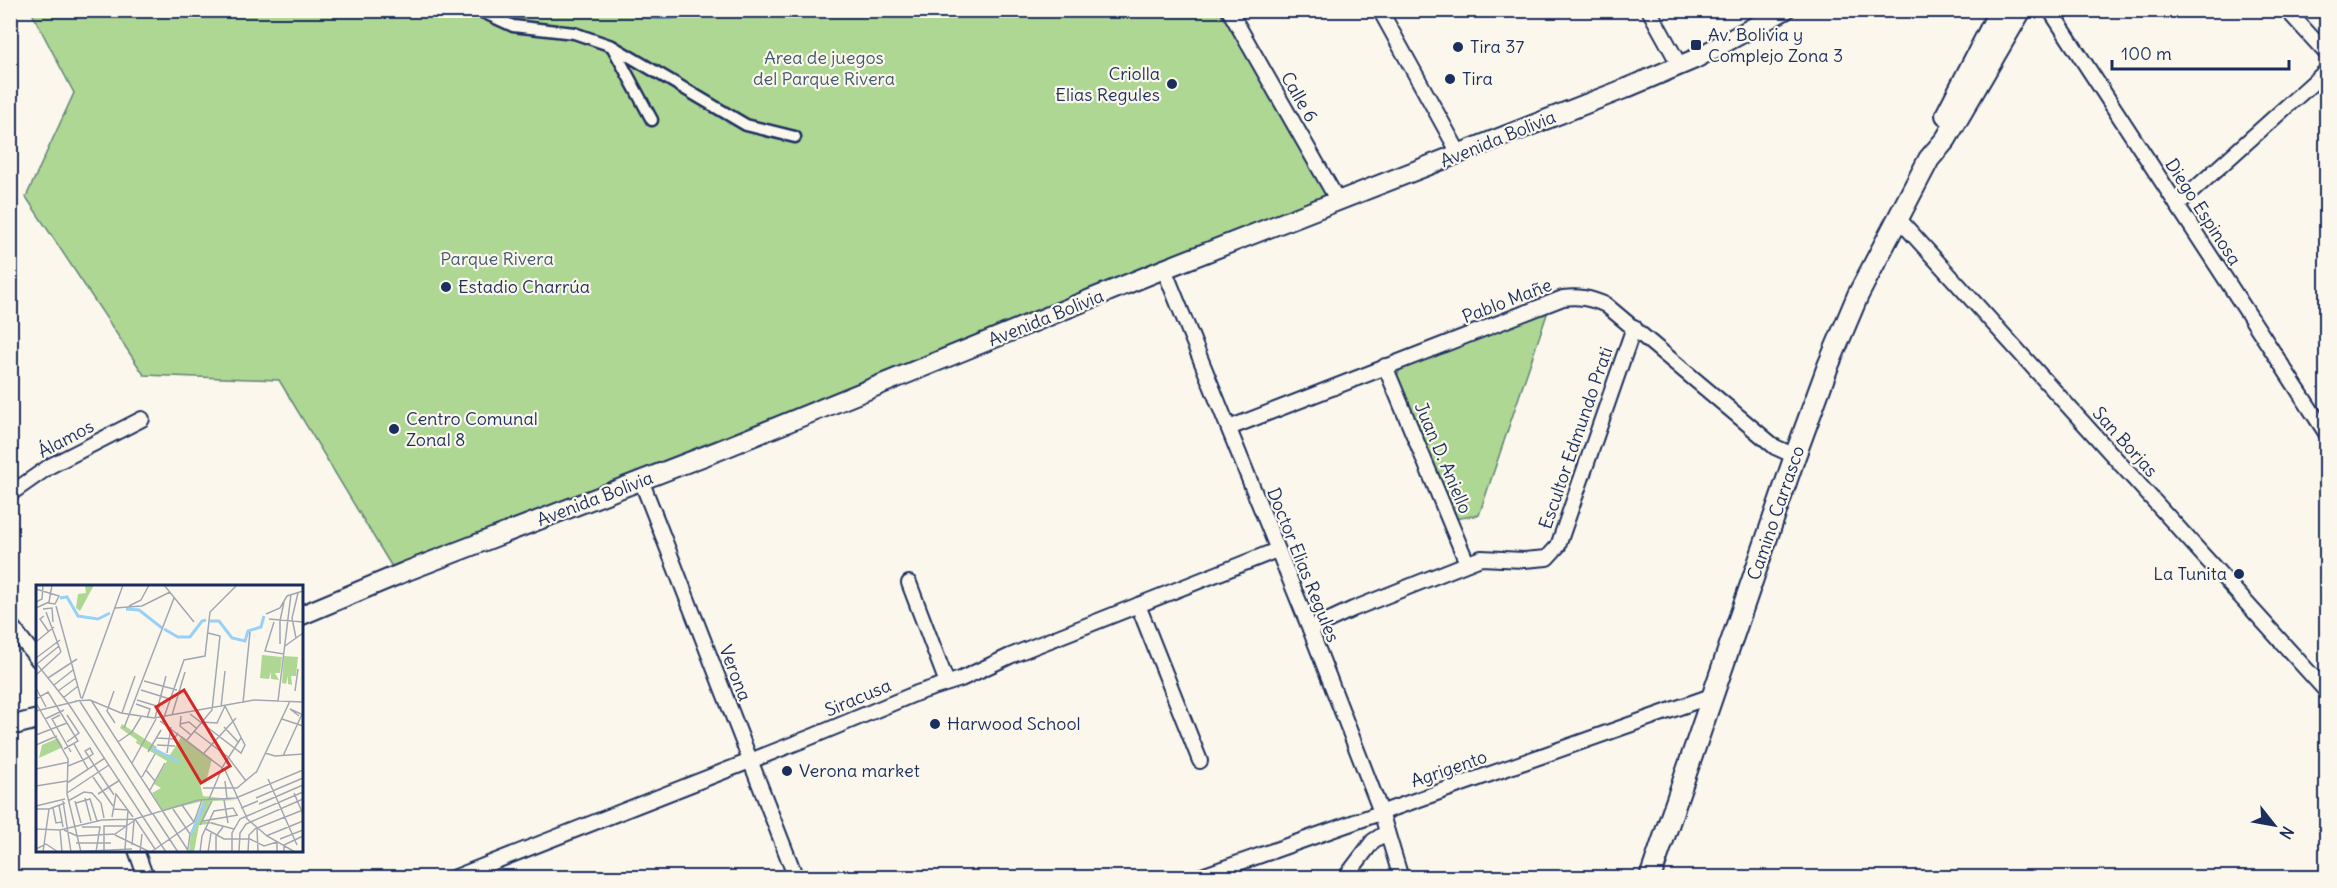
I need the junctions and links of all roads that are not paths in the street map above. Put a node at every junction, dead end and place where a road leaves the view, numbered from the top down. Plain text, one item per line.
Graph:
1 (478, 10) edge
2 (1229, 10) edge
3 (1380, 10) edge
4 (1649, 10) edge
5 (1785, 10) edge
6 (2000, 10) edge
7 (2021, 10) edge
8 (2050, 10) edge
9 (2287, 10) edge
10 (612, 46) junction
11 (2326, 53) edge
12 (1680, 66) junction
13 (2326, 71) edge
14 (652, 120) dead end
15 (795, 138) dead end
16 (1460, 155) junction
17 (1929, 159) junction
18 (1338, 201) junction
19 (2177, 205) junction
20 (1897, 218) junction
21 (1164, 270) junction
22 (1634, 327) junction
23 (1385, 366) junction
24 (142, 419) dead end
25 (1228, 428) junction
26 (2326, 430) edge
27 (1795, 456) junction
28 (641, 480) junction
29 (10, 494) edge
30 (1276, 550) junction
31 (1467, 563) junction
32 (909, 583) dead end
33 (1138, 605) junction
34 (303, 615) edge
35 (10, 624) edge
36 (1310, 629) junction
37 (36, 657) edge
38 (947, 683) junction
39 (2326, 691) edge
40 (1714, 694) junction
41 (36, 720) edge
42 (10, 726) edge
43 (749, 761) junction
44 (1200, 761) dead end
45 (1381, 812) junction
46 (1387, 832) junction
47 (137, 852) edge
48 (146, 878) edge
49 (453, 878) edge
50 (796, 878) edge
51 (1196, 878) edge
52 (1345, 878) edge
53 (1401, 878) edge
54 (1650, 878) edge

1 - 10 street
2 - 18 street, Calle 6
3 - 16 street
4 - 12 street
5 - 12 street, Avenida Bolivia
6 - 17 main road, Camino Carrasco
7 - 17 main road, Camino Carrasco
8 - 19 street, Diego Espinosa
9 - 11 street
10 - 14 street
10 - 15 street
12 - 16 street, Avenida Bolivia
13 - 19 street
16 - 18 street, Avenida Bolivia
17 - 20 main road, Camino Carrasco
18 - 21 street, Avenida Bolivia
19 - 26 street, Diego Espinosa
20 - 27 main road, Camino Carrasco
20 - 39 street, San Borjas
21 - 25 street, Doctor Elias Regules
21 - 28 street, Avenida Bolivia
22 - 23 street, Pablo Mañe
22 - 27 street, Pablo Mañe
22 - 31 street, Escultor Edmundo Prati
23 - 25 street, Pablo Mañe
23 - 31 street, Juan D. Aniello
24 - 29 street, Álamos
25 - 30 street, Doctor Elias Regules
27 - 40 main road, Camino Carrasco
28 - 34 street, Avenida Bolivia
28 - 43 street, Verona
30 - 33 street, Siracusa
30 - 36 street, Doctor Elias Regules
31 - 36 street, Escultor Edmundo Prati
32 - 38 street
33 - 38 street, Siracusa
33 - 44 street
35 - 37 street
36 - 45 street, Doctor Elias Regules
38 - 43 street, Siracusa
40 - 45 street, Agrigento
40 - 54 main road, Camino Carrasco
41 - 42 street
43 - 49 street, Siracusa
43 - 50 street, Verona
45 - 46 street, Doctor Elias Regules
45 - 51 street, Agrigento
46 - 52 street
46 - 53 street, Doctor Elias Regules
47 - 48 street

